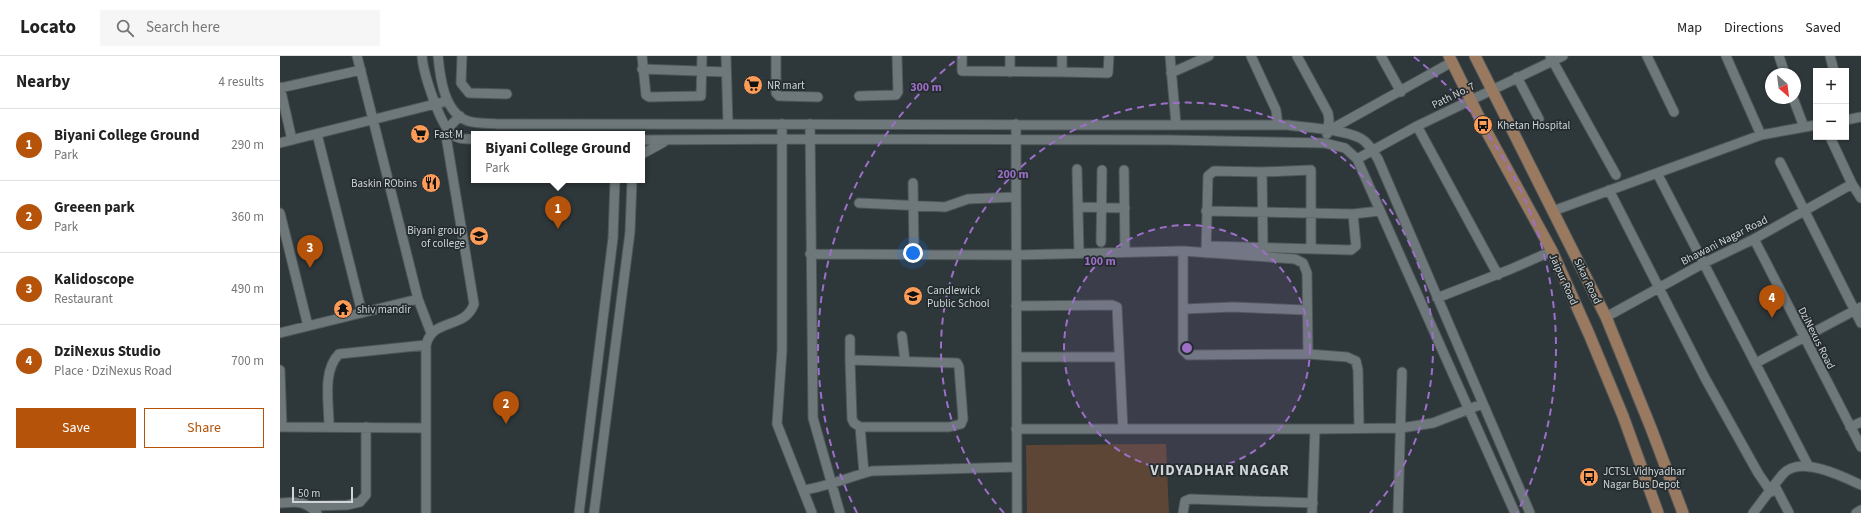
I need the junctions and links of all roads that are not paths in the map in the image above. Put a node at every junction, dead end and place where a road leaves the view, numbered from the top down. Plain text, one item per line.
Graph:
1 (357, 56) edge
2 (422, 56) edge
3 (438, 56) edge
4 (462, 56) edge
5 (638, 56) edge
6 (642, 56) edge
7 (702, 56) edge
8 (726, 56) edge
9 (776, 56) edge
10 (897, 56) edge
11 (962, 56) edge
12 (1010, 56) edge
13 (1062, 56) edge
14 (1109, 56) edge
15 (1170, 56) edge
16 (1209, 56) edge
17 (1251, 56) edge
18 (1297, 56) edge
19 (1381, 56) edge
20 (1475, 56) edge
21 (1563, 56) edge
22 (1646, 56) edge
23 (1726, 56) edge
24 (1779, 56) edge
25 (1830, 56) edge
26 (1552, 58) edge
27 (1450, 59) edge
28 (1783, 68) edge
29 (1833, 68) edge
30 (642, 69) junction
31 (361, 70) junction
32 (702, 71) junction
33 (726, 72) junction
34 (1010, 72) junction
35 (1062, 72) junction
36 (1172, 73) junction
37 (1517, 77) junction
38 (280, 88) edge
39 (1491, 90) junction
40 (639, 92) dead end
41 (1401, 92) junction
42 (507, 94) dead end
43 (859, 96) dead end
44 (818, 97) dead end
45 (1471, 100) junction
46 (447, 101) junction
47 (434, 104) junction
48 (1796, 104) edge
49 (1674, 112) dead end
50 (460, 116) junction
51 (1849, 117) edge
52 (1861, 117) edge
53 (1539, 119) dead end
54 (373, 120) junction
55 (612, 124) junction
56 (728, 124) junction
57 (782, 124) junction
58 (810, 124) junction
59 (1016, 124) junction
60 (1176, 124) junction
61 (1278, 125) junction
62 (1417, 126) junction
63 (1813, 126) edge
64 (1804, 127) junction
65 (447, 129) junction
66 (631, 129) edge
67 (613, 131) edge
68 (1328, 131) junction
69 (317, 134) junction
70 (1761, 135) junction
71 (471, 139) edge
72 (782, 139) junction
73 (292, 140) junction
74 (645, 140) edge
75 (810, 140) junction
76 (1016, 140) junction
77 (1831, 140) edge
78 (667, 141) junction
79 (280, 143) edge
80 (1324, 143) junction
81 (1372, 149) junction
82 (645, 152) edge
83 (1356, 159) junction
84 (1780, 162) dead end
85 (1077, 169) dead end
86 (1102, 170) dead end
87 (1124, 170) dead end
88 (1262, 172) junction
89 (1657, 173) junction
90 (1616, 175) dead end
91 (615, 183) edge
92 (632, 183) edge
93 (913, 183) dead end
94 (1852, 184) junction
95 (1609, 190) junction
96 (1015, 197) junction
97 (1861, 198) edge
98 (859, 203) dead end
99 (913, 205) junction
100 (1078, 207) junction
101 (1102, 207) junction
102 (1125, 208) junction
103 (1206, 210) junction
104 (1553, 210) junction
105 (1379, 211) junction
106 (1804, 211) junction
107 (280, 213) edge
108 (1262, 213) junction
109 (1310, 214) junction
110 (1353, 214) junction
111 (1754, 239) junction
112 (1101, 242) dead end
113 (1207, 249) junction
114 (1263, 249) junction
115 (1311, 249) junction
116 (1183, 251) junction
117 (1552, 251) junction
118 (1125, 252) junction
119 (1079, 253) junction
120 (810, 254) junction
121 (914, 254) junction
122 (1016, 254) junction
123 (1704, 263) junction
124 (1498, 275) junction
125 (1659, 288) junction
126 (1438, 298) junction
127 (418, 299) junction
128 (1016, 306) junction
129 (1184, 309) junction
130 (1858, 309) edge
131 (1306, 310) junction
132 (362, 313) junction
133 (1606, 317) junction
134 (1861, 323) edge
135 (308, 326) junction
136 (431, 333) junction
137 (280, 334) edge
138 (902, 336) dead end
139 (1803, 337) junction
140 (850, 338) dead end
141 (426, 345) junction
142 (1308, 354) junction
143 (1017, 357) junction
144 (1119, 357) junction
145 (850, 360) junction
146 (904, 361) junction
147 (1756, 363) junction
148 (280, 370) edge
149 (1402, 372) dead end
150 (1482, 404) junction
151 (1469, 410) junction
152 (1861, 422) edge
153 (329, 426) junction
154 (281, 427) edge
155 (366, 427) junction
156 (860, 427) junction
157 (1359, 427) junction
158 (1850, 427) junction
159 (426, 428) junction
160 (1315, 428) junction
161 (1401, 428) junction
162 (1016, 429) junction
163 (1123, 429) junction
164 (1861, 447) edge
165 (1017, 467) junction
166 (1809, 467) junction
167 (864, 473) junction
168 (831, 485) junction
169 (1861, 485) edge
170 (1773, 489) junction
171 (804, 490) junction
172 (280, 503) edge
173 (1313, 503) junction
174 (310, 506) junction
175 (1861, 510) edge
176 (317, 513) edge
177 (426, 513) edge
178 (579, 513) edge
179 (594, 513) edge
180 (812, 513) edge
181 (840, 513) edge
182 (1017, 513) edge
183 (1183, 513) edge
184 (1312, 513) edge
185 (1398, 513) edge
186 (1515, 513) edge
187 (1530, 513) edge
188 (1658, 513) edge
189 (1683, 513) edge
190 (1753, 513) edge
191 (1789, 513) edge
192 (1856, 513) edge

1 - 31 street
2 - 47 street
3 - 46 street
4 - 42 street
5 - 40 street
6 - 30 street
7 - 32 street
8 - 33 street
9 - 44 street
10 - 43 street
11 - 34 street
12 - 34 street
13 - 35 street
14 - 35 street
15 - 36 street
16 - 36 street
17 - 61 street
18 - 68 street
19 - 41 street
20 - 39 main road, Sikar Road
21 - 26 street, Path No. 7
22 - 49 street
23 - 70 street
24 - 28 street
25 - 29 street
26 - 37 street, Path No. 7
26 - 90 street
27 - 41 street
27 - 45 main road, Jaipur Road
30 - 32 street
30 - 32 street
31 - 38 street
31 - 54 street
32 - 33 street
33 - 56 street
34 - 35 street
36 - 60 street
37 - 39 street, Path No. 7
37 - 53 street
38 - 73 street
39 - 45 street, Path No. 7
39 - 104 main road, Sikar Road
41 - 68 street
45 - 62 street, Path No. 7
45 - 117 main road, Jaipur Road
46 - 47 street
46 - 50 street
47 - 54 street
47 - 65 street
48 - 64 street
50 - 55 street
50 - 65 street
51 - 52 street
54 - 69 street
54 - 127 street
55 - 66 street
55 - 67 street
56 - 57 street
56 - 66 street
57 - 58 street
57 - 72 street
58 - 59 street
58 - 75 street
59 - 60 street
59 - 76 street
60 - 61 street
61 - 68 street
62 - 81 street, Path No. 7
62 - 124 street
63 - 64 street
64 - 70 street
65 - 71 street
65 - 136 street
68 - 80 street
68 - 81 street
69 - 73 street
69 - 132 street
70 - 89 street
72 - 75 street
72 - 78 street
72 - 171 street
73 - 79 street
74 - 78 street
75 - 76 street
75 - 120 street
76 - 80 street
76 - 96 street
77 - 94 street
78 - 82 street
80 - 83 street
81 - 83 street, Path No. 7
81 - 126 street
83 - 105 street
84 - 106 street
85 - 100 street
86 - 101 street
87 - 102 street
88 - 103 street
88 - 108 street
88 - 109 street
89 - 95 street
89 - 123 street
91 - 178 street
92 - 179 street
93 - 99 street
94 - 97 street
94 - 106 street, Bhawani Nagar Road
95 - 104 street
95 - 125 street
96 - 99 street
96 - 122 street
98 - 99 street
99 - 121 street
100 - 101 street
100 - 119 street
101 - 102 street
101 - 112 street
102 - 118 street
103 - 108 street
103 - 113 street
104 - 133 main road, Sikar Road
105 - 110 street
105 - 151 street
106 - 111 street, Bhawani Nagar Road
106 - 130 street
107 - 135 street
108 - 109 street
108 - 114 street
109 - 110 street
109 - 115 street
110 - 115 street
111 - 123 street, Bhawani Nagar Road
111 - 139 street, DziNexus Road
113 - 114 street
113 - 116 street
113 - 131 street
114 - 115 street
116 - 118 street
116 - 129 street
117 - 124 street
117 - 188 main road, Jaipur Road
118 - 119 street
119 - 122 street
120 - 121 street
120 - 168 street
121 - 122 street
122 - 128 street
123 - 125 street, Bhawani Nagar Road
123 - 147 street
124 - 126 street
125 - 133 street, Bhawani Nagar Road
125 - 170 street
126 - 150 street
127 - 132 street
127 - 136 street
128 - 143 street
128 - 144 street
129 - 131 street
129 - 142 street
130 - 134 street
130 - 139 street
131 - 142 street
132 - 135 street
133 - 189 main road, Sikar Road
135 - 137 street
136 - 141 street
138 - 146 street
139 - 147 street
139 - 158 street, DziNexus Road
140 - 145 street
141 - 153 street
141 - 159 street
142 - 157 street
143 - 144 street
143 - 162 street
144 - 163 street
145 - 146 street
145 - 156 street
146 - 156 street
147 - 166 street
148 - 154 street
149 - 161 street
150 - 151 street
150 - 187 street
151 - 161 street
151 - 186 street
152 - 158 street
153 - 154 street
153 - 155 street
155 - 159 street
155 - 174 street
156 - 167 street
157 - 160 street
157 - 161 street
158 - 164 street, DziNexus Road
159 - 177 street
160 - 163 street
160 - 173 street
161 - 185 street
162 - 163 street
162 - 165 street
165 - 167 street
165 - 182 street
166 - 169 street
166 - 170 street
167 - 168 street
168 - 171 street
168 - 181 street
170 - 190 street
170 - 191 street
171 - 180 street
172 - 174 street
173 - 183 street
173 - 184 street
174 - 176 street
175 - 192 street

